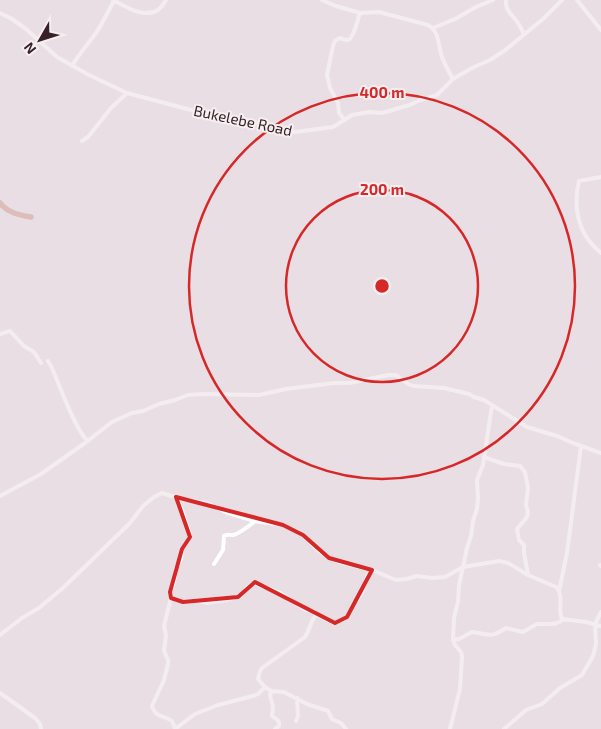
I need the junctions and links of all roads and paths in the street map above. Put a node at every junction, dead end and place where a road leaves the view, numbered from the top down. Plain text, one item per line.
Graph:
1 (113, 0) edge
2 (166, 0) edge
3 (322, 0) edge
4 (338, 0) edge
5 (493, 0) edge
6 (506, 0) edge
7 (562, 0) edge
8 (577, 0) edge
9 (336, 6) junction
10 (0, 13) edge
11 (360, 13) junction
12 (433, 28) junction
13 (601, 30) edge
14 (524, 34) junction
15 (72, 66) junction
16 (454, 79) junction
17 (127, 93) junction
18 (345, 120) junction
19 (82, 141) dead end
20 (601, 177) edge
21 (601, 253) edge
22 (0, 334) edge
23 (48, 361) dead end
24 (41, 363) dead end
25 (492, 405) junction
26 (88, 441) junction
27 (581, 446) junction
28 (601, 453) edge
29 (484, 457) junction
30 (0, 496) edge
31 (176, 498) junction
32 (254, 521) junction
33 (214, 564) dead end
34 (462, 567) junction
35 (372, 570) junction
36 (528, 575) junction
37 (559, 591) junction
38 (171, 598) junction
39 (601, 612) edge
40 (317, 615) junction
41 (563, 620) junction
42 (594, 624) junction
43 (601, 626) edge
44 (0, 635) edge
45 (453, 640) junction
46 (265, 687) junction
47 (271, 691) junction
48 (0, 694) edge
49 (296, 698) junction
50 (296, 720) dead end
51 (41, 729) edge
52 (175, 729) edge
53 (275, 729) edge
54 (346, 729) edge
55 (450, 729) edge
56 (504, 729) edge

1 - 2 street
1 - 15 street
3 - 9 street
4 - 9 street
5 - 12 street
6 - 14 street
7 - 14 street, Bukelebe Road
8 - 13 street
9 - 11 street
10 - 15 street, Bukelebe Road
11 - 12 street
11 - 18 street
12 - 16 street
14 - 16 street, Bukelebe Road
15 - 17 street, Bukelebe Road
16 - 18 street, Bukelebe Road
17 - 18 street, Bukelebe Road
17 - 19 street
20 - 21 street
22 - 24 street
23 - 26 street
25 - 26 street
25 - 27 street
25 - 29 street
26 - 30 street
27 - 28 street
27 - 37 street
29 - 34 street
29 - 36 street
31 - 32 street
31 - 38 street
31 - 44 street
32 - 33 street
32 - 35 street
34 - 35 street
34 - 36 street
34 - 45 street
35 - 40 street
36 - 37 street
37 - 41 street
38 - 40 street
38 - 52 street
39 - 42 street
40 - 46 street
41 - 42 street
41 - 45 street
42 - 43 street
42 - 56 street
45 - 55 street
46 - 47 street
46 - 52 street
47 - 49 street
47 - 53 street
48 - 51 street
49 - 50 street
49 - 54 street

